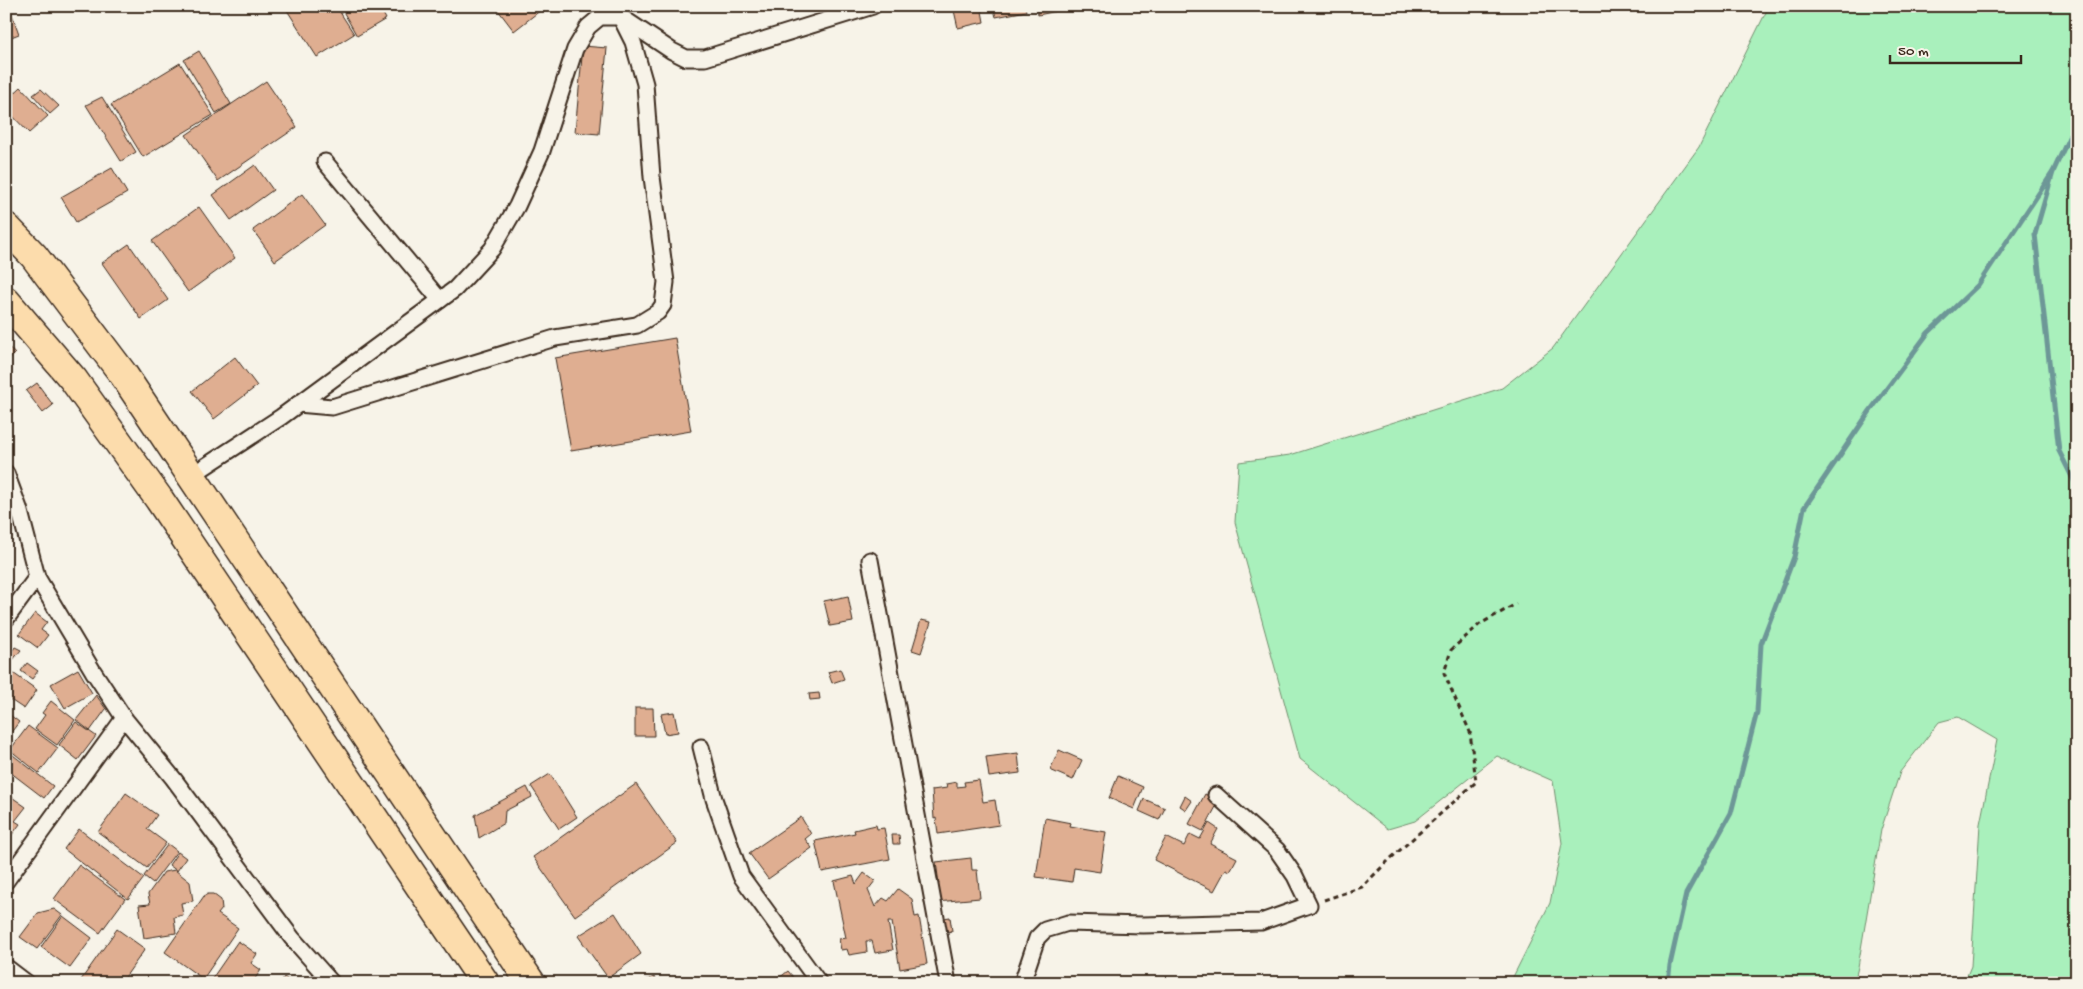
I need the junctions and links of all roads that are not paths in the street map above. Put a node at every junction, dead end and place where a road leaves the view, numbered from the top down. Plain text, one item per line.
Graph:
1 (873, 6) edge
2 (620, 17) junction
3 (325, 162) dead end
4 (6, 227) edge
5 (440, 300) junction
6 (6, 302) edge
7 (298, 404) junction
8 (6, 473) edge
9 (192, 475) junction
10 (870, 560) dead end
11 (37, 577) junction
12 (6, 620) edge
13 (124, 718) junction
14 (701, 747) dead end
15 (1216, 795) dead end
16 (6, 881) edge
17 (6, 967) edge
18 (27, 983) edge
19 (332, 983) edge
20 (485, 983) edge
21 (531, 983) edge
22 (819, 983) edge
23 (948, 983) edge
24 (1022, 983) edge

1 - 2 street
2 - 5 street
2 - 7 street
3 - 5 street
4 - 9 highway
5 - 7 street
6 - 20 highway
7 - 9 street
8 - 11 street
9 - 21 highway
10 - 23 street
11 - 12 street
11 - 13 street
13 - 16 street
13 - 19 street
14 - 22 street
15 - 24 street
17 - 18 street

